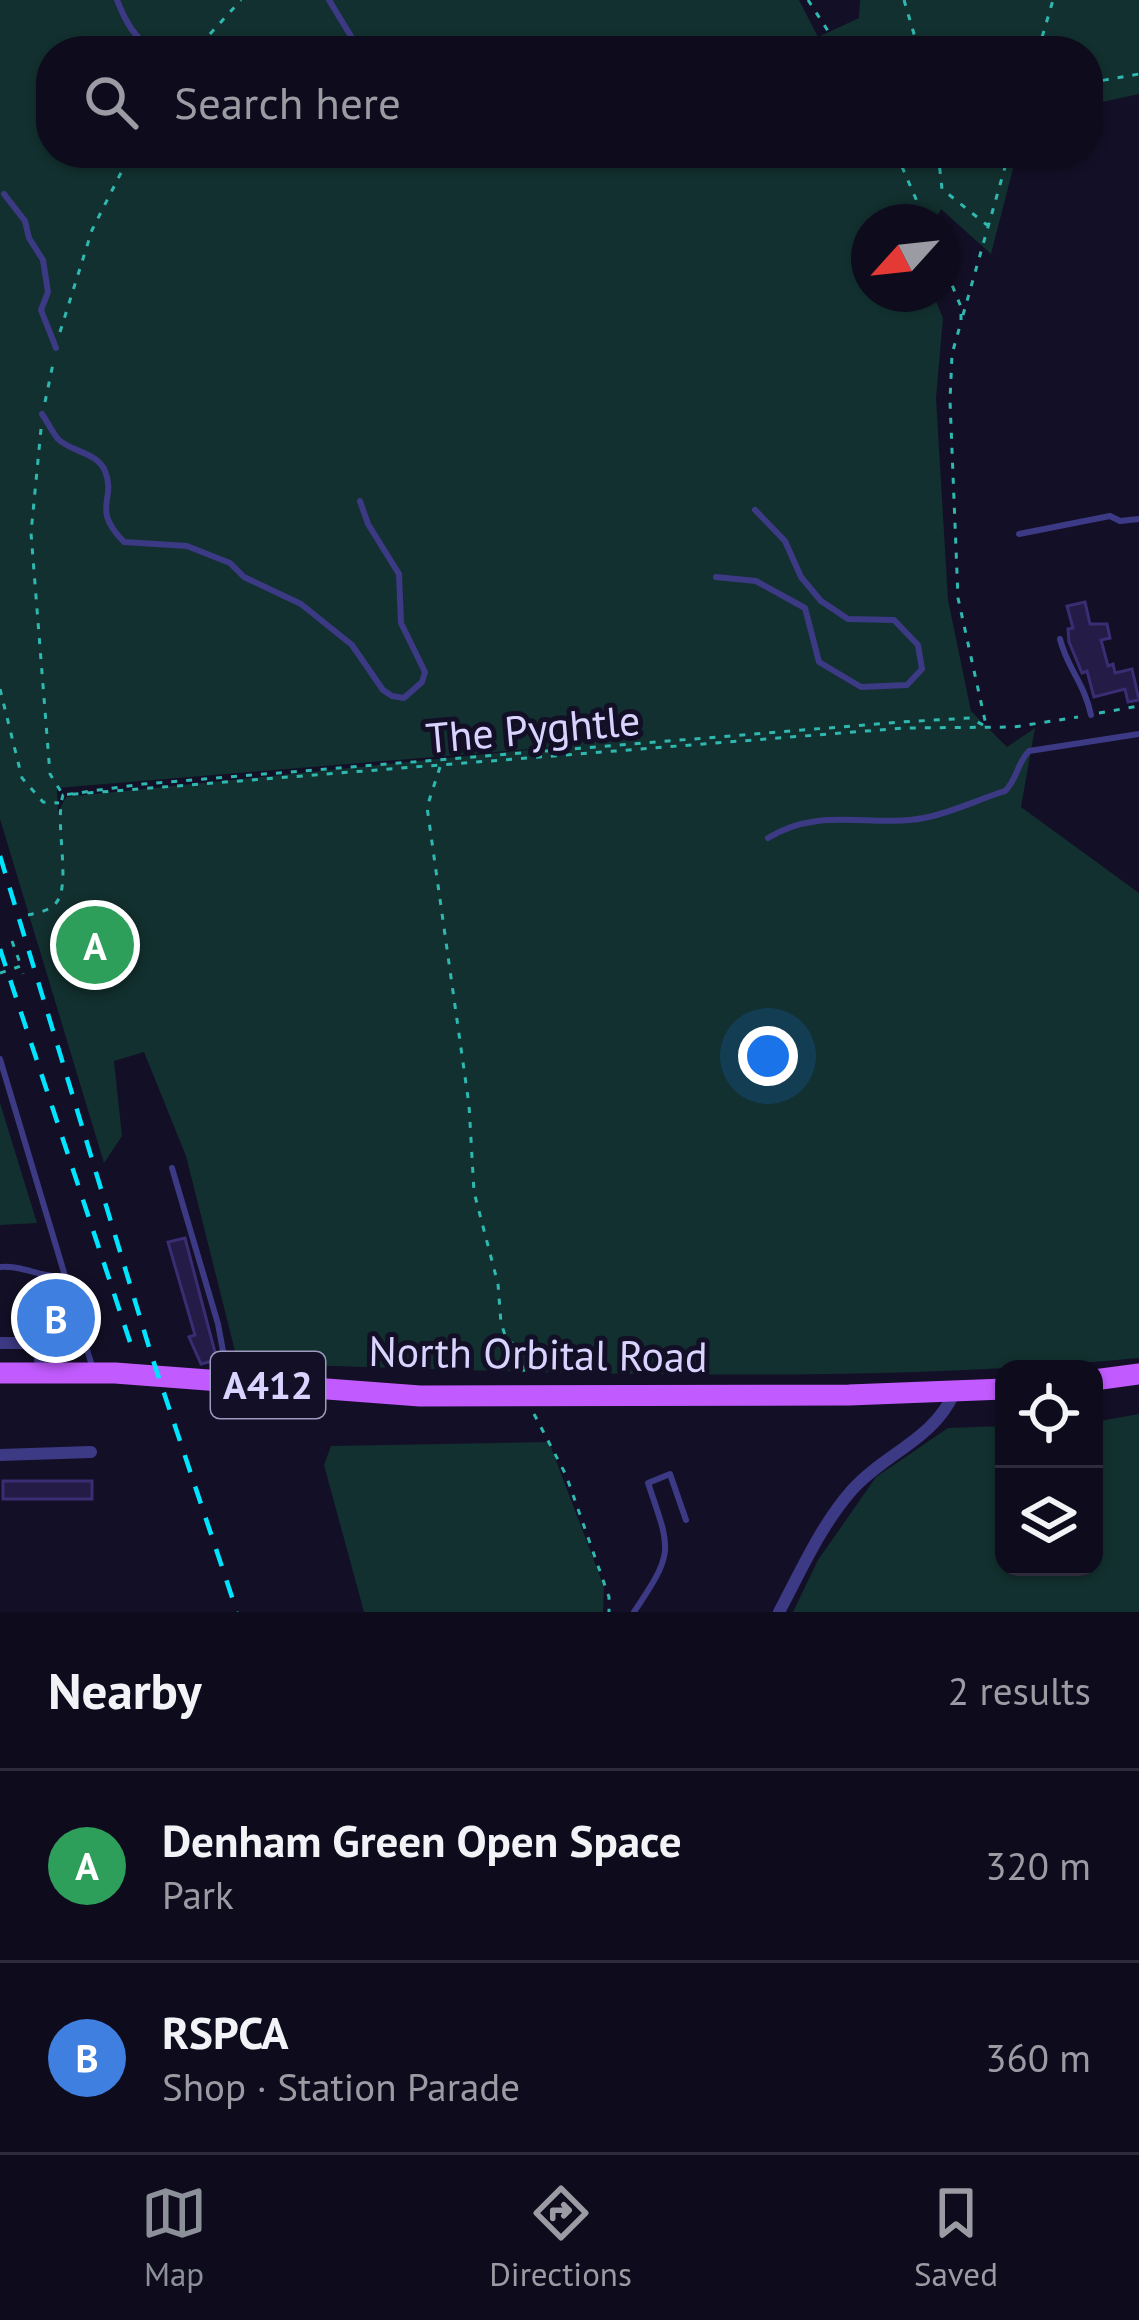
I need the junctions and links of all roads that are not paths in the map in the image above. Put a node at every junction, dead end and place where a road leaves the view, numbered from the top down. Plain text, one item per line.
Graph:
1 (117, 0) edge
2 (329, 0) edge
3 (136, 36) edge
4 (351, 36) edge
5 (4, 194) dead end
6 (56, 348) road end
7 (42, 414) road end
8 (360, 501) dead end
9 (755, 510) dead end
10 (1139, 519) edge
11 (1019, 534) dead end
12 (716, 578) dead end
13 (1060, 639) dead end
14 (1091, 715) road end
15 (1139, 734) edge
16 (768, 838) dead end
17 (0, 1059) edge
18 (172, 1168) dead end
19 (0, 1267) edge
20 (66, 1277) junction
21 (0, 1343) edge
22 (41, 1372) junction
23 (94, 1372) junction
24 (0, 1373) edge
25 (1139, 1374) edge
26 (1103, 1379) edge
27 (229, 1382) junction
28 (995, 1390) edge
29 (954, 1393) junction
30 (91, 1452) dead end
31 (0, 1455) edge
32 (686, 1520) dead end
33 (634, 1612) edge
34 (779, 1612) edge

1 - 3 lane
2 - 4 lane
5 - 6 lane
7 - 8 lane
9 - 12 lane
10 - 11 lane
13 - 14 lane
15 - 16 lane
17 - 20 lane
18 - 27 lane
19 - 20 lane
20 - 23 lane
21 - 22 street
22 - 23 main road, North Orbital Road / A412
22 - 24 main road, North Orbital Road / A412
23 - 27 main road, North Orbital Road / A412
25 - 26 main road
27 - 29 main road, North Orbital Road / A412
28 - 29 main road, North Orbital Road / A412
29 - 34 street
30 - 31 street
32 - 33 lane

